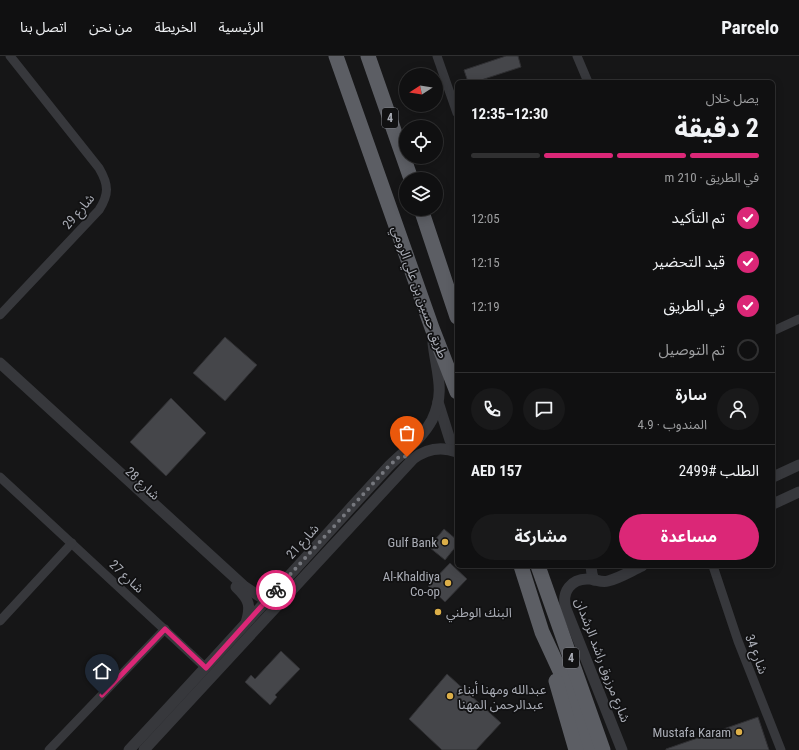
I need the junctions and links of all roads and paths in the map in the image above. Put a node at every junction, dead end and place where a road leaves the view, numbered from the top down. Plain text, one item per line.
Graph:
1 (10, 56) edge
2 (336, 56) edge
3 (368, 56) edge
4 (437, 56) edge
5 (577, 56) edge
6 (587, 80) edge
7 (455, 107) edge
8 (409, 172) edge
9 (423, 216) edge
10 (455, 311) edge
11 (0, 315) edge
12 (799, 320) edge
13 (432, 328) junction
14 (775, 330) edge
15 (0, 364) edge
16 (0, 371) edge
17 (455, 387) edge
18 (438, 401) junction
19 (455, 449) edge
20 (455, 452) edge
21 (400, 456) junction
22 (409, 464) junction
23 (799, 465) edge
24 (775, 476) edge
25 (0, 477) edge
26 (799, 492) edge
27 (775, 503) edge
28 (72, 543) junction
29 (522, 568) edge
30 (539, 568) edge
31 (591, 568) edge
32 (637, 568) edge
33 (714, 568) edge
34 (594, 580) junction
35 (271, 604) junction
36 (0, 621) edge
37 (245, 625) junction
38 (165, 629) junction
39 (542, 632) junction
40 (206, 668) junction
41 (600, 749) edge
42 (49, 750) edge
43 (129, 750) edge
44 (144, 750) edge
45 (576, 750) edge
46 (622, 750) edge
47 (781, 750) edge

1 - 11 street, شارع 29
2 - 13 highway, طريق حسين بن علي الرومي / 4
3 - 8 highway, 4
4 - 7 street
5 - 6 street
9 - 10 highway, طريق حسين بن علي الرومي
12 - 14 street
13 - 17 highway, طريق حسين بن علي الرومي / 4
13 - 18 street, شارع 21
15 - 35 street, شارع 28
16 - 37 street, شارع 28
18 - 19 street
18 - 21 street, شارع 21
20 - 22 street, شارع 21
21 - 22 street
21 - 35 street, شارع 21
22 - 35 street, شارع 21
23 - 24 street
25 - 28 street, شارع 27
26 - 27 street
28 - 36 street
28 - 38 street, شارع 27
29 - 39 highway, 4
30 - 41 highway, 4
31 - 34 street
32 - 34 street, شارع مرزوق راشد الرشدان
33 - 47 street, شارع 34
34 - 46 street, شارع مرزوق راشد الرشدان
35 - 37 street, شارع 21
35 - 44 street, شارع 21
37 - 40 street, شارع 21
38 - 40 street, شارع 27
38 - 42 street
39 - 41 highway, 4
39 - 45 highway
40 - 43 street, شارع 21

